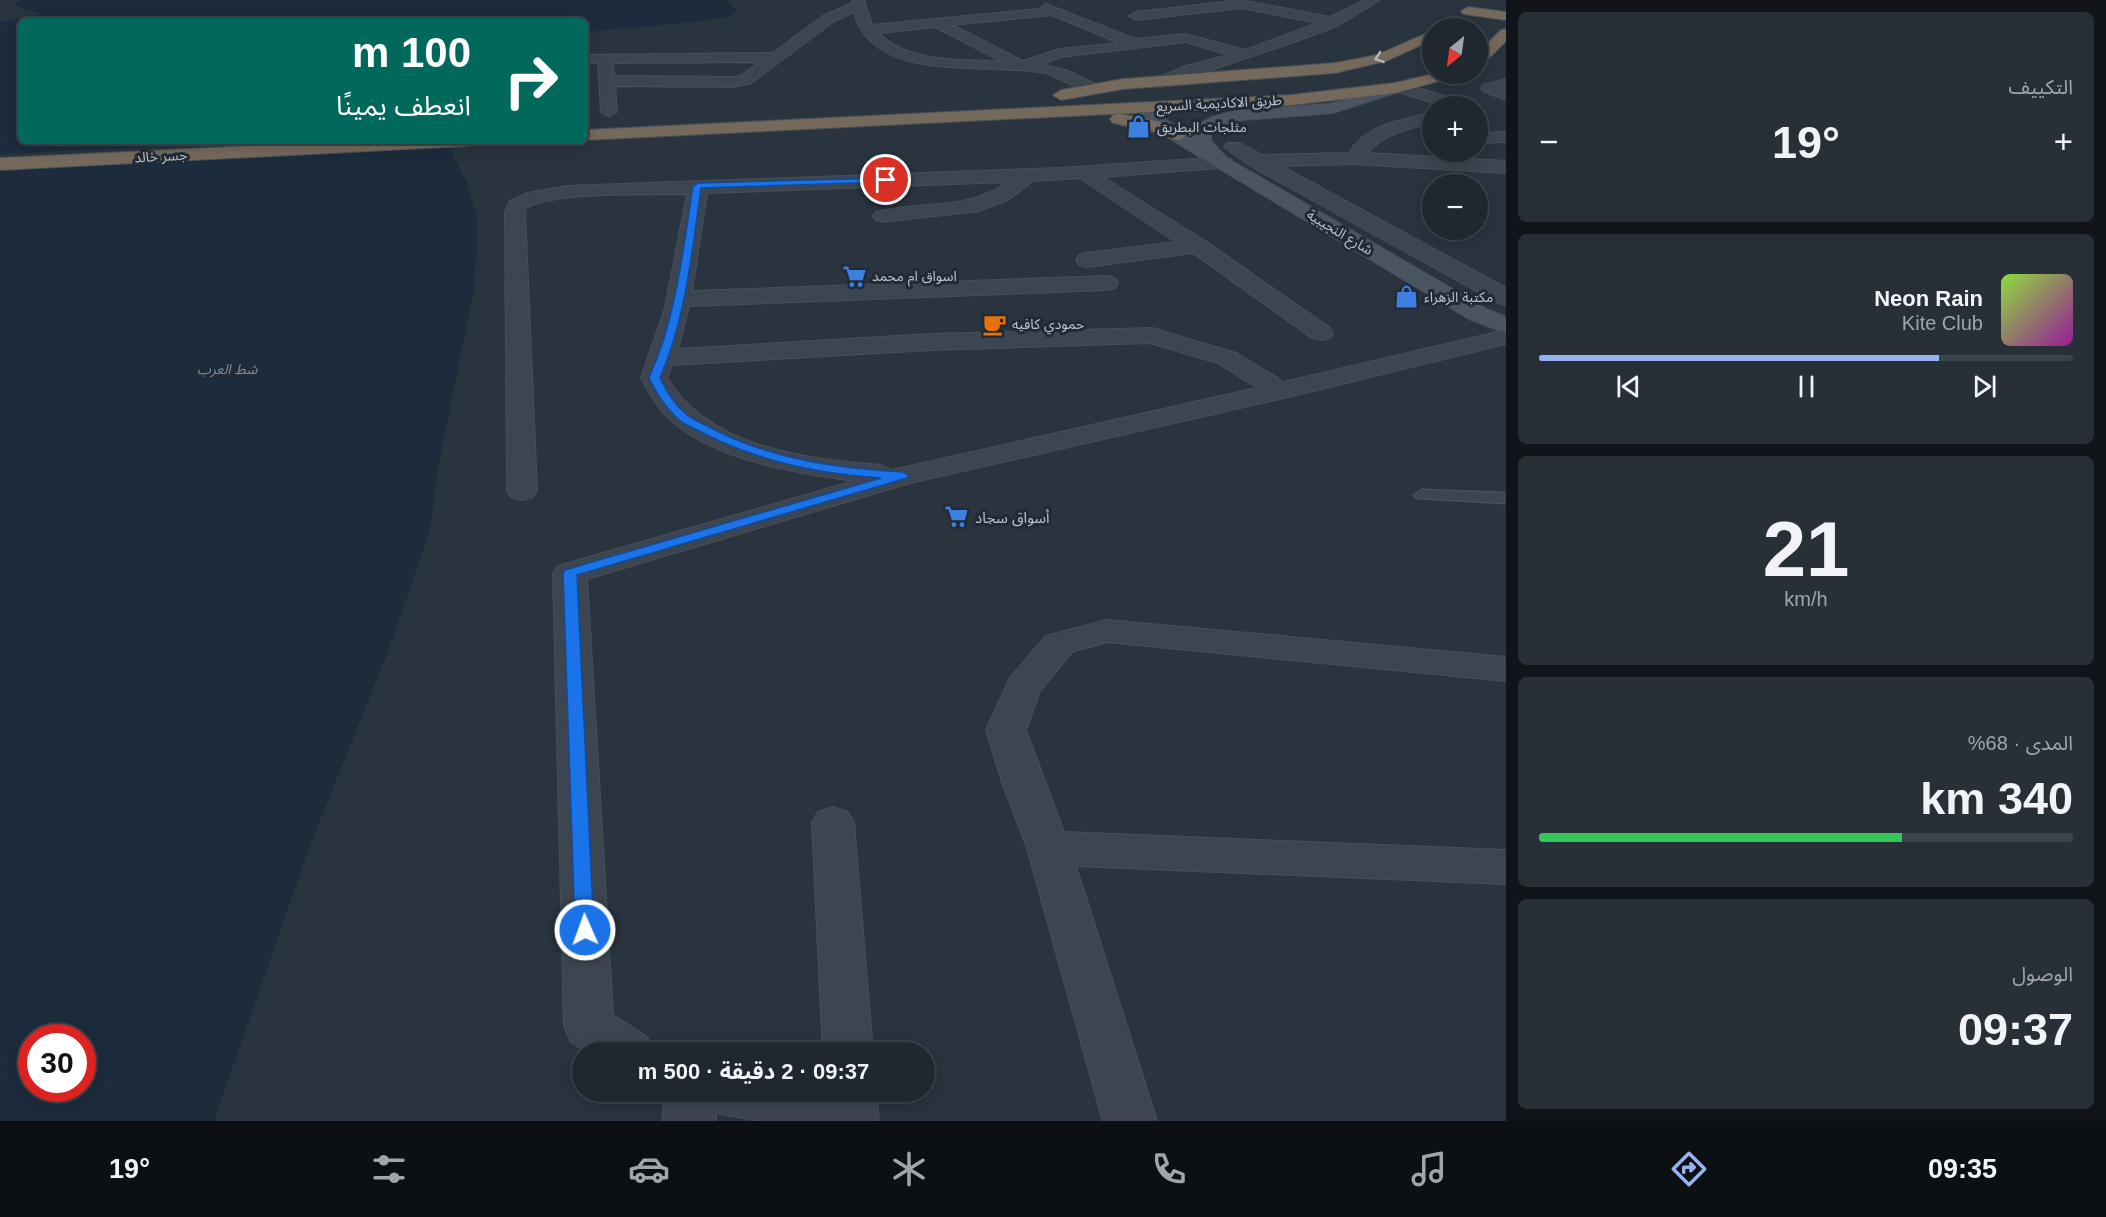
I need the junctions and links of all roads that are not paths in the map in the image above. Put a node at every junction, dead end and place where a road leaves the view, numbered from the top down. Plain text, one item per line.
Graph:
1 (1374, 0) edge
2 (858, 2) edge
3 (1202, 8) junction
4 (1468, 10) edge
5 (1000, 16) junction
6 (1136, 16) dead end
7 (1506, 16) edge
8 (1334, 22) junction
9 (937, 23) junction
10 (1022, 26) dead end
11 (867, 30) junction
12 (1312, 31) junction
13 (1506, 33) edge
14 (1422, 40) edge
15 (1054, 41) dead end
16 (1136, 43) junction
17 (1076, 51) junction
18 (1488, 51) edge
19 (1245, 55) junction
20 (777, 57) junction
21 (588, 58) dead end
22 (605, 58) junction
23 (1022, 66) junction
24 (1396, 69) dead end
25 (605, 81) junction
26 (1422, 81) edge
27 (1161, 82) junction
28 (1315, 82) junction
29 (1506, 84) edge
30 (1397, 87) junction
31 (1091, 88) junction
32 (1506, 95) edge
33 (1426, 96) edge
34 (1137, 108) junction
35 (969, 110) junction
36 (1010, 114) junction
37 (875, 118) junction
38 (1422, 121) edge
39 (613, 124) junction
40 (588, 128) edge
41 (588, 134) edge
42 (1176, 135) junction
43 (1506, 137) edge
44 (1488, 138) edge
45 (1410, 141) dead end
46 (290, 144) edge
47 (404, 144) edge
48 (1359, 150) junction
49 (1225, 156) junction
50 (0, 158) edge
51 (1256, 161) junction
52 (0, 164) edge
53 (1506, 168) edge
54 (1083, 172) junction
55 (1028, 175) junction
56 (698, 186) junction
57 (883, 216) dead end
58 (1197, 246) junction
59 (1087, 260) dead end
60 (1107, 283) dead end
61 (680, 298) junction
62 (1506, 299) edge
63 (1463, 305) junction
64 (920, 316) junction
65 (1506, 326) edge
66 (1321, 333) dead end
67 (1506, 337) edge
68 (663, 358) junction
69 (1280, 391) junction
70 (903, 476) junction
71 (522, 491) dead end
72 (1422, 495) dead end
73 (1506, 498) edge
74 (1506, 669) edge
75 (833, 824) dead end
76 (1049, 848) junction
77 (1506, 867) edge
78 (613, 1042) edge
79 (847, 1042) edge
80 (690, 1102) edge
81 (796, 1102) edge
82 (851, 1102) edge
83 (689, 1121) edge
84 (834, 1121) edge
85 (852, 1121) edge
86 (1130, 1121) edge

1 - 8 street
2 - 11 street
2 - 20 street
3 - 6 street
3 - 8 street
3 - 12 street
4 - 7 highway
5 - 9 street
5 - 10 street
5 - 16 street
8 - 12 street
9 - 11 street
9 - 23 street
11 - 23 street
12 - 19 street
13 - 18 highway
14 -> 27 highway
15 - 17 street
16 - 17 street
16 - 19 street
17 - 23 street
19 - 27 street
20 - 22 street
20 - 25 street
21 - 22 street
22 - 25 street
23 - 31 street
24 - 28 highway, طريق الاكاديمية السريع
25 - 39 street
26 - 30 highway, طريق الاكاديمية السريع
27 - 31 highway
28 - 34 highway
28 - 35 highway, طريق الاكاديمية السريع
29 - 32 street
30 - 33 street
30 - 34 highway, طريق الاكاديمية السريع
30 - 49 main road
31 - 35 highway
34 - 36 highway, طريق الاكاديمية السريع
34 - 42 main road, شارع النجيبية
35 - 37 highway, طريق الاكاديمية السريع
36 - 37 highway, طريق الاكاديمية السريع
36 - 42 highway
37 - 39 highway
38 - 48 street
39 - 40 highway
39 - 41 highway
42 - 49 main road, شارع النجيبية
43 - 44 street
45 - 48 street
46 - 50 highway, جسر خالد
47 - 52 highway, جسر خالد
48 - 51 street
48 - 53 street
49 - 51 street
49 - 54 street
49 - 63 main road, شارع النجيبية
51 - 62 street
54 - 55 street
54 - 58 street
55 - 56 street
55 - 57 street
56 - 61 street
56 - 71 street
58 - 59 street
58 - 66 street
60 - 64 street
61 - 64 street
61 - 68 street
62 - 63 street
63 - 65 main road, شارع النجيبية
64 - 68 street
64 - 69 street
67 - 69 street
68 - 70 street
69 - 70 street
70 - 78 street
72 - 73 lane
74 - 76 street
75 - 79 street
76 - 77 street
76 - 86 street
80 - 83 street
81 - 84 street
82 - 85 street

